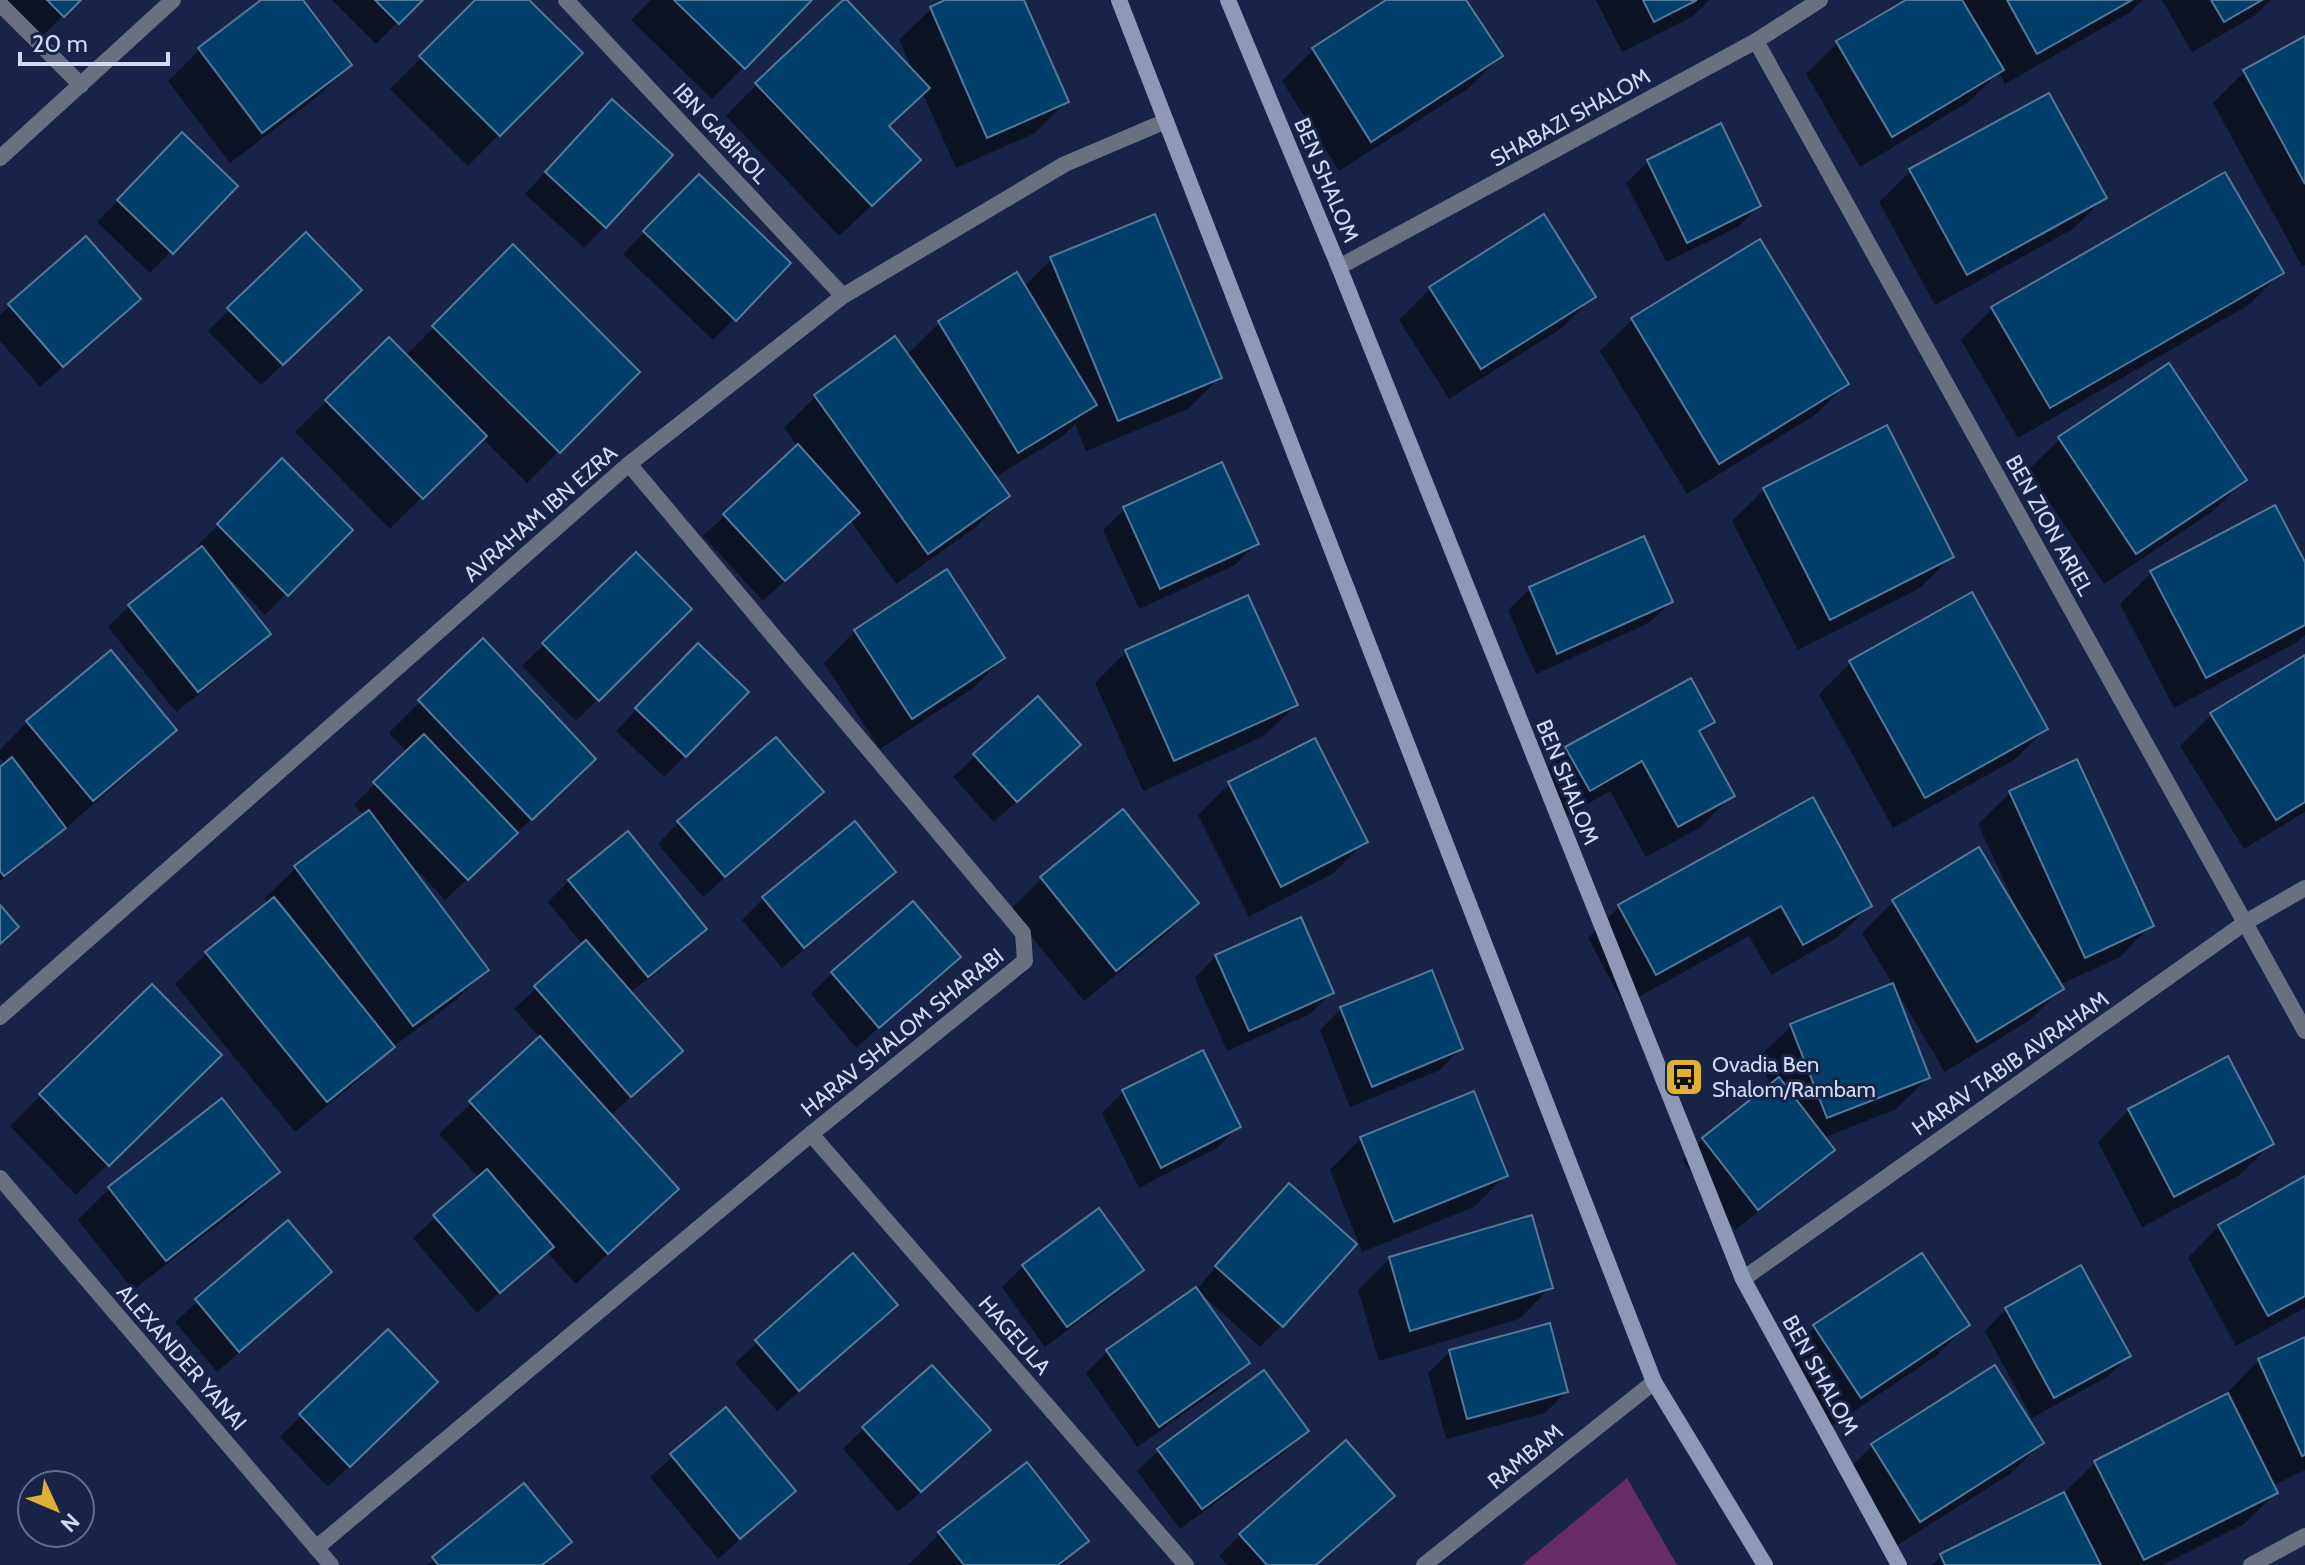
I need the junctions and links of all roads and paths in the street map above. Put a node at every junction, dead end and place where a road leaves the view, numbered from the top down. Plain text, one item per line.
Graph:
1 (173, 0) edge
2 (566, 0) edge
3 (1119, 0) edge
4 (1228, 0) edge
5 (1820, 0) edge
6 (0, 4) edge
7 (1756, 41) junction
8 (81, 85) junction
9 (1166, 121) junction
10 (0, 158) edge
11 (1339, 267) junction
12 (843, 296) junction
13 (629, 464) junction
14 (2305, 888) edge
15 (2246, 922) junction
16 (0, 1017) edge
17 (2305, 1031) edge
18 (811, 1134) junction
19 (0, 1178) edge
20 (1743, 1279) junction
21 (1654, 1382) junction
22 (2305, 1536) edge
23 (316, 1548) junction
24 (331, 1565) edge
25 (1186, 1565) edge
26 (1424, 1565) edge
27 (1765, 1565) edge
28 (1899, 1565) edge
29 (2251, 1565) edge

1 - 8 street
2 - 12 street, IBN GABIROL
3 - 9 main road
4 - 11 main road, BEN SHALOM
5 - 7 street, SHABAZI SHALOM
6 - 8 street
7 - 11 street, SHABAZI SHALOM
7 - 15 street, BEN ZION ARIEL
8 - 10 street
9 - 12 street, AVRAHAM IBN EZRA
9 - 21 main road
11 - 20 main road, BEN SHALOM
12 - 13 street, AVRAHAM IBN EZRA
13 - 16 street, AVRAHAM IBN EZRA
13 - 18 street, HARAV SHALOM SHARABI
14 - 15 street, HARAV TABIB AVRAHAM
15 - 17 street, BEN ZION ARIEL
15 - 20 street, HARAV TABIB AVRAHAM
18 - 23 street, HARAV SHALOM SHARABI
18 - 25 street, HAGEULA
19 - 23 street, ALEXANDER YANAI
20 - 28 main road, BEN SHALOM
21 - 26 street, RAMBAM
21 - 27 main road
22 - 29 street
23 - 24 street, ALEXANDER YANAI

